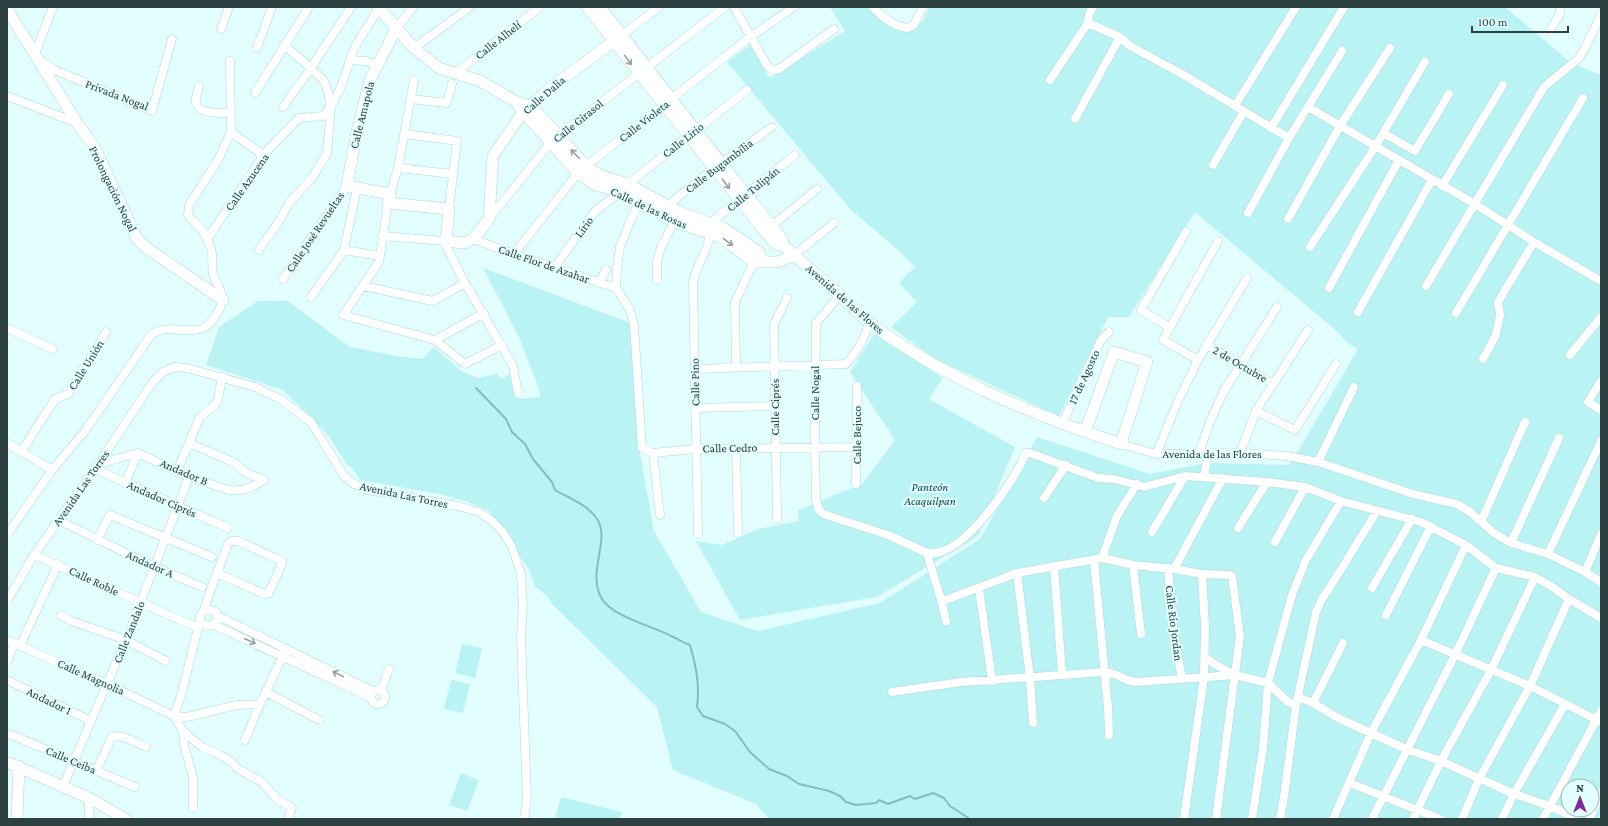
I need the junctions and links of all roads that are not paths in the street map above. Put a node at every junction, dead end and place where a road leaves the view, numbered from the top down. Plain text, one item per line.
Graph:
1 (53, 7) edge
2 (229, 7) edge
3 (272, 7) edge
4 (309, 7) edge
5 (351, 7) edge
6 (413, 7) edge
7 (470, 7) edge
8 (540, 7) edge
9 (659, 7) edge
10 (725, 7) edge
11 (734, 7) edge
12 (794, 7) edge
13 (923, 7) edge
14 (1093, 7) edge
15 (1296, 7) edge
16 (1344, 7) edge
17 (1560, 7) edge
18 (379, 8) edge
19 (593, 8) edge
20 (874, 8) edge
21 (7, 9) edge
22 (1601, 15) edge
23 (1088, 23) junction
24 (221, 29) dead end
25 (396, 29) junction
26 (834, 29) dead end
27 (1550, 31) dead end
28 (750, 37) junction
29 (1120, 37) junction
30 (618, 38) junction
31 (172, 39) dead end
32 (284, 45) junction
33 (257, 48) dead end
34 (414, 48) junction
35 (1390, 48) dead end
36 (1342, 51) dead end
37 (37, 57) junction
38 (351, 60) junction
39 (230, 61) dead end
40 (1425, 62) dead end
41 (378, 65) junction
42 (311, 68) junction
43 (643, 71) junction
44 (456, 73) junction
45 (414, 80) dead end
46 (1050, 80) dead end
47 (452, 84) dead end
48 (1503, 85) dead end
49 (199, 86) dead end
50 (747, 90) dead end
51 (255, 92) dead end
52 (1449, 94) dead end
53 (7, 96) edge
54 (1583, 98) dead end
55 (411, 99) junction
56 (668, 102) junction
57 (1235, 106) junction
58 (283, 107) dead end
59 (331, 107) junction
60 (1308, 107) junction
61 (526, 109) junction
62 (1244, 111) junction
63 (230, 113) junction
64 (1075, 119) dead end
65 (77, 123) junction
66 (1340, 126) junction
67 (772, 127) dead end
68 (1271, 128) junction
69 (231, 132) junction
70 (1383, 133) junction
71 (405, 134) junction
72 (692, 134) junction
73 (1289, 138) junction
74 (554, 140) junction
75 (1375, 146) junction
76 (795, 155) dead end
77 (261, 157) junction
78 (1398, 160) junction
79 (717, 165) junction
80 (1213, 165) dead end
81 (398, 168) junction
82 (582, 170) junction
83 (453, 174) junction
84 (1432, 180) junction
85 (1442, 186) junction
86 (352, 187) junction
87 (625, 188) junction
88 (817, 189) dead end
89 (389, 198) junction
90 (743, 198) junction
91 (639, 202) junction
92 (1475, 204) junction
93 (667, 206) junction
94 (449, 209) junction
95 (1248, 213) dead end
96 (676, 217) junction
97 (488, 219) junction
98 (1288, 219) dead end
99 (834, 223) dead end
100 (1508, 225) junction
101 (712, 228) junction
102 (768, 229) junction
103 (1186, 232) dead end
104 (382, 236) junction
105 (207, 239) junction
106 (473, 239) junction
107 (446, 241) junction
108 (1218, 241) dead end
109 (1534, 242) junction
110 (1310, 247) dead end
111 (259, 250) dead end
112 (344, 250) junction
113 (514, 254) junction
114 (794, 255) junction
115 (379, 256) junction
116 (759, 258) junction
117 (554, 268) junction
118 (606, 270) dead end
119 (1247, 278) dead end
120 (283, 279) dead end
121 (657, 280) dead end
122 (1601, 281) edge
123 (465, 282) junction
124 (599, 283) junction
125 (363, 286) junction
126 (1426, 286) dead end
127 (616, 288) junction
128 (1329, 288) dead end
129 (840, 295) junction
130 (311, 297) dead end
131 (787, 298) dead end
132 (223, 300) junction
133 (1277, 307) dead end
134 (1358, 312) dead end
135 (484, 313) junction
136 (1456, 313) dead end
137 (1601, 317) edge
138 (869, 322) junction
139 (7, 328) edge
140 (1170, 328) junction
141 (1308, 330) dead end
142 (106, 332) dead end
143 (1109, 332) dead end
144 (435, 340) junction
145 (502, 345) junction
146 (1207, 345) junction
147 (53, 349) dead end
148 (1570, 355) dead end
149 (1483, 359) dead end
150 (1198, 360) junction
151 (1336, 364) dead end
152 (1240, 365) junction
153 (815, 366) junction
154 (736, 367) junction
155 (774, 367) junction
156 (695, 369) junction
157 (222, 377) junction
158 (1601, 381) edge
159 (1274, 384) junction
160 (857, 386) dead end
161 (1354, 387) dead end
162 (518, 393) dead end
163 (775, 406) junction
164 (695, 408) junction
165 (1601, 410) edge
166 (1256, 411) junction
167 (1525, 422) dead end
168 (1062, 424) junction
169 (1084, 432) junction
170 (1559, 438) dead end
171 (1601, 441) edge
172 (7, 443) edge
173 (189, 443) junction
174 (1121, 444) junction
175 (775, 447) junction
176 (815, 447) junction
177 (856, 447) junction
178 (695, 449) junction
179 (736, 449) junction
180 (21, 452) junction
181 (138, 453) junction
182 (653, 453) junction
183 (1204, 453) junction
184 (1240, 453) junction
185 (1156, 454) junction
186 (1318, 462) junction
187 (1066, 465) junction
188 (96, 467) junction
189 (52, 470) junction
190 (177, 471) junction
191 (1185, 476) junction
192 (189, 477) junction
193 (1204, 477) junction
194 (1223, 478) junction
195 (1267, 482) junction
196 (125, 483) junction
197 (856, 484) dead end
198 (1137, 484) junction
199 (1305, 487) junction
200 (1044, 498) dead end
201 (1340, 500) junction
202 (178, 506) junction
203 (1376, 510) junction
204 (660, 515) dead end
205 (777, 519) dead end
206 (1412, 519) junction
207 (58, 520) junction
208 (1481, 522) junction
209 (1431, 526) junction
210 (228, 528) dead end
211 (1238, 528) dead end
212 (1152, 532) dead end
213 (698, 534) dead end
214 (738, 534) dead end
215 (1601, 534) edge
216 (7, 535) edge
217 (166, 538) junction
218 (97, 540) junction
219 (1276, 542) dead end
220 (1511, 543) junction
221 (1466, 545) junction
222 (927, 553) junction
223 (1548, 554) junction
224 (34, 555) junction
225 (212, 557) dead end
226 (1098, 559) junction
227 (58, 564) junction
228 (1133, 565) junction
229 (1054, 566) junction
230 (155, 567) junction
231 (1496, 568) junction
232 (1171, 569) junction
233 (1585, 572) junction
234 (217, 573) junction
235 (1017, 573) junction
236 (1202, 574) junction
237 (1535, 577) junction
238 (1601, 582) edge
239 (202, 586) dead end
240 (979, 588) junction
241 (1372, 588) dead end
242 (1569, 599) junction
243 (7, 601) edge
244 (943, 601) junction
245 (141, 603) junction
246 (204, 610) junction
247 (61, 615) dead end
248 (1386, 615) dead end
249 (218, 616) junction
250 (1601, 618) edge
251 (946, 621) dead end
252 (199, 624) junction
253 (214, 625) junction
254 (1142, 634) dead end
255 (126, 640) junction
256 (1421, 640) junction
257 (14, 643) edge
258 (1344, 643) dead end
259 (285, 653) junction
260 (1455, 655) junction
261 (1205, 657) junction
262 (166, 661) dead end
263 (7, 662) edge
264 (389, 670) dead end
265 (1491, 670) junction
266 (1104, 672) junction
267 (1062, 674) junction
268 (1235, 675) junction
269 (1204, 677) junction
270 (1030, 678) junction
271 (1182, 679) junction
272 (7, 680) edge
273 (992, 681) junction
274 (1268, 683) junction
275 (107, 684) junction
276 (1530, 686) junction
277 (266, 692) junction
278 (892, 692) dead end
279 (1297, 701) junction
280 (1313, 703) junction
281 (260, 704) junction
282 (1565, 704) junction
283 (1601, 711) edge
284 (174, 716) junction
285 (318, 720) dead end
286 (91, 721) junction
287 (1599, 721) edge
288 (1033, 723) dead end
289 (183, 731) junction
290 (7, 733) edge
291 (1371, 733) junction
292 (1109, 735) dead end
293 (246, 740) dead end
294 (146, 747) dead end
295 (1406, 750) junction
296 (74, 761) junction
297 (1441, 761) junction
298 (7, 762) edge
299 (19, 766) junction
300 (96, 771) junction
301 (1479, 779) junction
302 (1350, 783) junction
303 (63, 786) junction
304 (135, 787) dead end
305 (1514, 794) junction
306 (1601, 794) edge
307 (1383, 796) junction
308 (89, 798) junction
309 (1550, 806) junction
310 (194, 808) dead end
311 (1418, 810) junction
312 (18, 819) edge
313 (89, 819) edge
314 (126, 819) edge
315 (288, 819) edge
316 (524, 819) edge
317 (1184, 819) edge
318 (1216, 819) edge
319 (1252, 819) edge
320 (1280, 819) edge
321 (1333, 819) edge
322 (1372, 819) edge
323 (1413, 819) edge
324 (1440, 819) edge
325 (1462, 819) edge
326 (1502, 819) edge
327 (1543, 819) edge
328 (1579, 819) edge
329 (1589, 819) edge

1 - 37 street
2 - 24 street
3 - 33 street
4 - 32 street
5 - 42 street
6 - 25 street, Calle Amapola
7 - 34 street
8 - 44 street, Calle Alhelí
9 - 30 street, Calle Dalia
10 - 43 street, Calle Girasol
11 - 28 street
12 - 28 street, Calle Violeta
13 - 20 street
14 - 23 street
15 - 57 street
16 - 68 street
17 - 27 street
18 - 25 main road, Calle de las Rosas
18 - 38 street
19 - 30 main road, Avenida de las Flores
21 - 37 main road, Prolongación Nogal
22 - 92 street
23 - 29 street
23 - 46 street
25 - 34 main road, Calle de las Rosas
25 - 41 main road, Calle Amapola
26 - 28 street
28 - 56 street, Calle Violeta
29 - 57 street
29 - 64 street
30 - 43 main road, Avenida de las Flores
30 - 61 main road, Calle Dalia
31 - 37 street, Privada Nogal
32 - 42 street
32 - 51 street
34 - 44 main road, Calle de las Rosas
35 - 66 street
36 - 60 street
37 - 65 main road, Prolongación Nogal
38 - 41 street
38 - 59 street
39 - 63 street
40 - 70 street
41 - 86 main road, Calle Amapola
42 - 58 street
42 - 59 street
43 - 56 main road, Avenida de las Flores
43 - 74 street, Calle Girasol
44 - 61 main road, Calle de las Rosas
45 - 55 street
47 - 55 street
48 - 85 street
49 - 63 street
50 - 72 street, Calle Lirio
52 - 70 street
53 - 65 street
54 - 100 street
55 - 71 street
56 - 72 main road, Avenida de las Flores
56 - 82 street, Calle Violeta
57 - 62 street
59 - 77 street, Calle Azucena
59 - 111 street
60 - 66 street
60 - 73 street
61 - 74 main road, Calle de las Rosas
61 - 97 main road, Calle Dalia
62 - 68 street
62 - 80 street
63 - 69 street
65 - 132 main road, Prolongación Nogal
66 - 75 street
66 - 98 street
67 - 79 street, Calle Bugambilia
68 - 73 street
69 - 77 street
69 - 105 street
70 - 75 street
71 - 81 street
71 - 83 street
72 - 79 main road, Avenida de las Flores
72 - 87 street, Calle Lirio
73 - 95 street
74 - 82 main road, Calle de las Rosas
74 - 97 street, Calle Girasol
75 - 78 street
75 - 110 street
76 - 90 street, Calle Tulipán
77 - 105 street, Calle Azucena
78 - 84 street
78 - 128 street
79 - 90 main road, Avenida de las Flores
79 - 93 street, Calle Bugambilia
81 - 83 street
81 - 89 street
82 - 87 main road, Calle de las Rosas
82 - 113 street, Calle Violeta
83 - 94 street
84 - 85 street
84 - 134 street
85 - 92 street
86 - 89 main road
86 - 112 street
86 - 120 street, Calle José Revueltas
87 - 91 main road, Calle de las Rosas
87 - 93 main road, Calle de las Rosas
87 - 117 street, Lirio
88 - 102 street
89 - 94 main road
89 - 104 street
90 - 101 street, Calle Tulipán
90 - 102 main road, Avenida de las Flores
91 - 96 main road, Calle de las Rosas
91 - 127 street
92 - 100 street
92 - 126 street
93 - 96 main road, Calle de las Rosas
94 - 107 main road
96 - 101 main road, Calle de las Rosas
96 - 121 street
97 - 106 main road, Calle Girasol
99 - 114 street
100 - 109 street
100 - 136 street
101 - 116 main road, Calle de las Rosas
101 - 156 street, Calle Pino
102 - 114 main road, Avenida de las Flores
103 - 140 street
104 - 107 street
104 - 115 street
105 - 132 street
106 - 107 main road
106 - 113 street, Calle Flor de Azahar
107 - 123 street
108 - 140 street
109 - 122 street
109 - 149 street
112 - 115 street
112 - 130 street
113 - 117 street, Calle Flor de Azahar
114 - 116 main road
114 - 129 main road, Avenida de las Flores
115 - 125 street
116 - 154 street
117 - 124 street, Calle Flor de Azahar
118 - 124 street
119 - 146 street
123 - 125 street
123 - 135 street
124 - 127 street, Calle Flor de Azahar
125 - 144 street
127 - 182 street
129 - 138 main road, Avenida de las Flores
129 - 153 street, Calle Nogal
131 - 155 street, Calle Ciprés
132 - 189 street
133 - 152 street
135 - 144 street
135 - 145 street
137 - 148 street
138 - 153 street
138 - 168 main road, Avenida de las Flores
139 - 147 street
140 - 150 street
141 - 159 street
142 - 180 street, Calle Unión
143 - 168 street, 17 de Agosto
144 - 145 street
145 - 162 street
146 - 150 street
146 - 152 street, 2 de Octubre
150 - 185 street
151 - 166 street
152 - 159 street, 2 de Octubre
152 - 183 street
153 - 155 street
153 - 176 street, Calle Nogal
154 - 155 street
154 - 156 street
155 - 163 street, Calle Ciprés
156 - 164 street, Calle Pino
157 - 173 street
157 - 188 street, Avenida Las Torres
157 - 316 street, Avenida Las Torres
158 - 165 street
159 - 166 street
160 - 177 street, Calle Bejuco
161 - 186 street
163 - 164 street
163 - 175 street, Calle Ciprés
164 - 178 street, Calle Pino
166 - 184 street
167 - 208 street
168 - 169 main road, Avenida de las Flores
169 - 174 main road, Avenida de las Flores
169 - 174 main road
170 - 220 street
171 - 223 street
172 - 180 street
173 - 190 street
173 - 192 street, Andador B
174 - 185 street, Avenida de las Flores
175 - 176 street, Calle Cedro
175 - 179 street, Calle Cedro
175 - 205 street, Calle Ciprés
176 - 177 street, Calle Cedro
176 - 222 street, Calle Nogal
177 - 197 street, Calle Bejuco
178 - 179 street, Calle Cedro
178 - 182 street, Calle Cedro
178 - 213 street, Calle Pino
179 - 214 street
180 - 189 street
181 - 188 street
181 - 190 street, Andador B
181 - 196 street
182 - 204 street
183 - 184 street, Avenida de las Flores
183 - 185 street, Avenida de las Flores
183 - 193 street
184 - 186 street, Avenida de las Flores
186 - 208 street, Avenida de las Flores
187 - 198 street
187 - 200 street
187 - 222 street
188 - 196 street, Andador Ciprés
188 - 207 street, Avenida Las Torres
189 - 216 street
190 - 192 street, Andador B
191 - 193 street
191 - 198 street
191 - 212 street
192 - 202 street, Calle Zandalo
193 - 194 street
194 - 195 street
194 - 232 street
195 - 199 street
195 - 211 street
196 - 202 street, Andador Ciprés
198 - 226 street
199 - 201 street
199 - 219 street
201 - 203 street
201 - 274 street
202 - 210 street, Andador Ciprés
202 - 217 street, Calle Zandalo
203 - 206 street
203 - 279 street
206 - 209 street
206 - 241 street
207 - 218 street, Andador A
207 - 224 street, Avenida Las Torres
208 - 220 street, Avenida de las Flores
209 - 221 street
209 - 248 street
215 - 233 street
217 - 218 street
217 - 225 street
217 - 230 street, Calle Zandalo
218 - 230 street, Andador A
220 - 223 street, Avenida de las Flores
221 - 231 street
221 - 256 street
222 - 244 street
223 - 233 street, Avenida de las Flores
224 - 227 street, Calle Roble
224 - 243 street, Avenida Las Torres
226 - 228 street
226 - 229 street
226 - 266 street
227 - 245 street, Calle Roble
227 - 257 street
228 - 232 street
228 - 254 street
229 - 235 street
229 - 267 street
230 - 239 street, Andador A
230 - 245 street, Calle Zandalo
231 - 237 street
231 - 260 street
232 - 236 street
232 - 271 street, Calle Rio Jordan
233 - 238 street, Avenida de las Flores
234 - 234 street
234 - 246 street
235 - 240 street
235 - 270 street
236 - 261 street
236 - 268 street
237 - 242 street
237 - 265 street
240 - 244 street
240 - 273 street
242 - 250 street
242 - 276 street
244 - 251 street
245 - 252 street, Calle Roble
245 - 255 street, Calle Zandalo
246 - 249 street
246 - 252 street
247 - 255 street
249 - 253 street
249 - 259 street
252 - 253 street
252 - 284 street
253 -> 259 street
255 - 262 street
255 - 275 street, Calle Zandalo
256 - 260 street
256 - 291 street
257 - 263 street
257 - 275 street, Calle Magnolia
258 - 280 street
259 - 264 street
259 - 277 street
260 - 265 street
260 - 295 street
261 - 268 street
261 - 269 street
265 - 276 street
265 - 297 street
266 - 267 street
266 - 271 street
266 - 292 street
267 - 270 street
268 - 269 street
268 - 274 street
268 - 318 street
269 - 271 street
269 - 317 street
270 - 273 street
270 - 288 street
272 - 286 street, Andador 1
273 - 278 street
274 - 279 street
274 - 319 street
275 - 284 street, Calle Magnolia
275 - 286 street, Calle Zandalo
276 - 282 street
276 - 301 street
277 - 281 street
277 - 285 street
279 - 280 street
279 - 320 street
280 - 291 street
281 - 284 street
281 - 293 street
282 - 287 street
282 - 305 street
283 - 287 street
284 - 289 street
286 - 296 street, Calle Zandalo
287 - 309 street
289 - 310 street
289 - 315 street
290 - 296 street, Calle Ceiba
291 - 295 street
291 - 302 street
294 - 300 street
295 - 297 street
295 - 307 street
296 - 300 street, Calle Ceiba
296 - 303 street, Calle Zandalo
297 - 301 street
297 - 311 street
298 - 299 main road
299 - 303 main road
299 - 312 main road
300 - 304 street, Calle Ceiba
301 - 305 street
301 - 325 street
302 - 307 street
302 - 321 street
303 - 308 main road
305 - 309 street
305 - 326 street
306 - 329 street
307 - 311 street
307 - 322 street
308 - 313 street
308 - 314 main road
309 - 327 street
309 - 328 street
311 - 323 street
311 - 324 street

